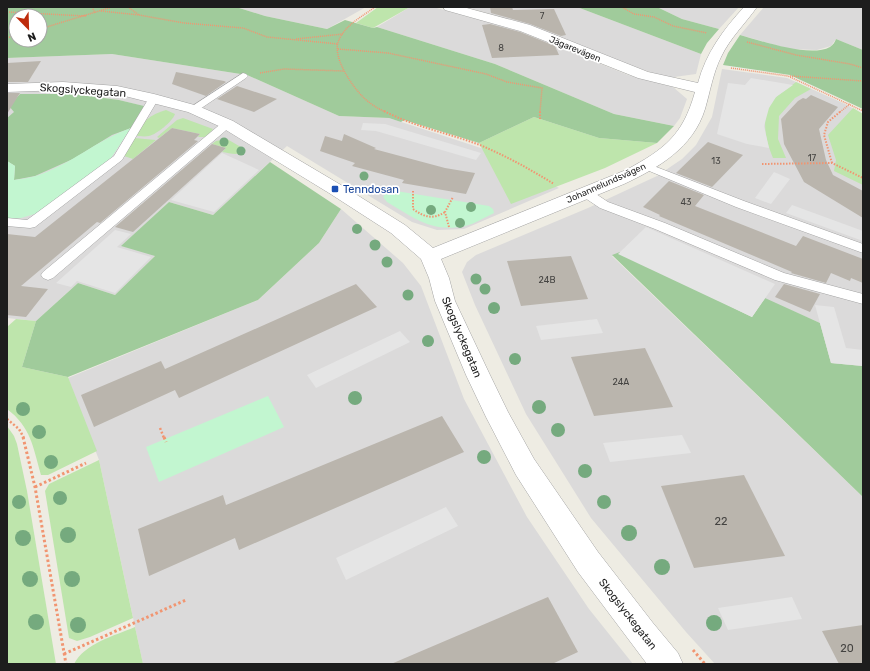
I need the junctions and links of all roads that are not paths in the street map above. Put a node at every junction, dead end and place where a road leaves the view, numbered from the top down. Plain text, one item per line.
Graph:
1 (449, 7) edge
2 (752, 7) edge
3 (243, 76) road end
4 (7, 88) edge
5 (703, 89) junction
6 (154, 98) junction
7 (193, 109) junction
8 (227, 124) junction
9 (646, 166) junction
10 (581, 195) junction
11 (7, 222) edge
12 (863, 249) edge
13 (430, 256) junction
14 (48, 275) dead end
15 (863, 299) edge
16 (668, 664) edge

1 - 5 street, Jägarevägen
2 - 5 street, Johannelundsvägen
3 - 7 lane
4 - 6 street, Skogslyckegatan
5 - 9 street, Johannelundsvägen
6 - 7 street, Skogslyckegatan
6 - 11 lane
7 - 8 street, Skogslyckegatan
8 - 13 street, Skogslyckegatan
8 - 14 lane
9 - 10 street, Johannelundsvägen
9 - 12 lane
10 - 13 street, Johannelundsvägen
10 - 15 lane
13 - 16 street, Skogslyckegatan

